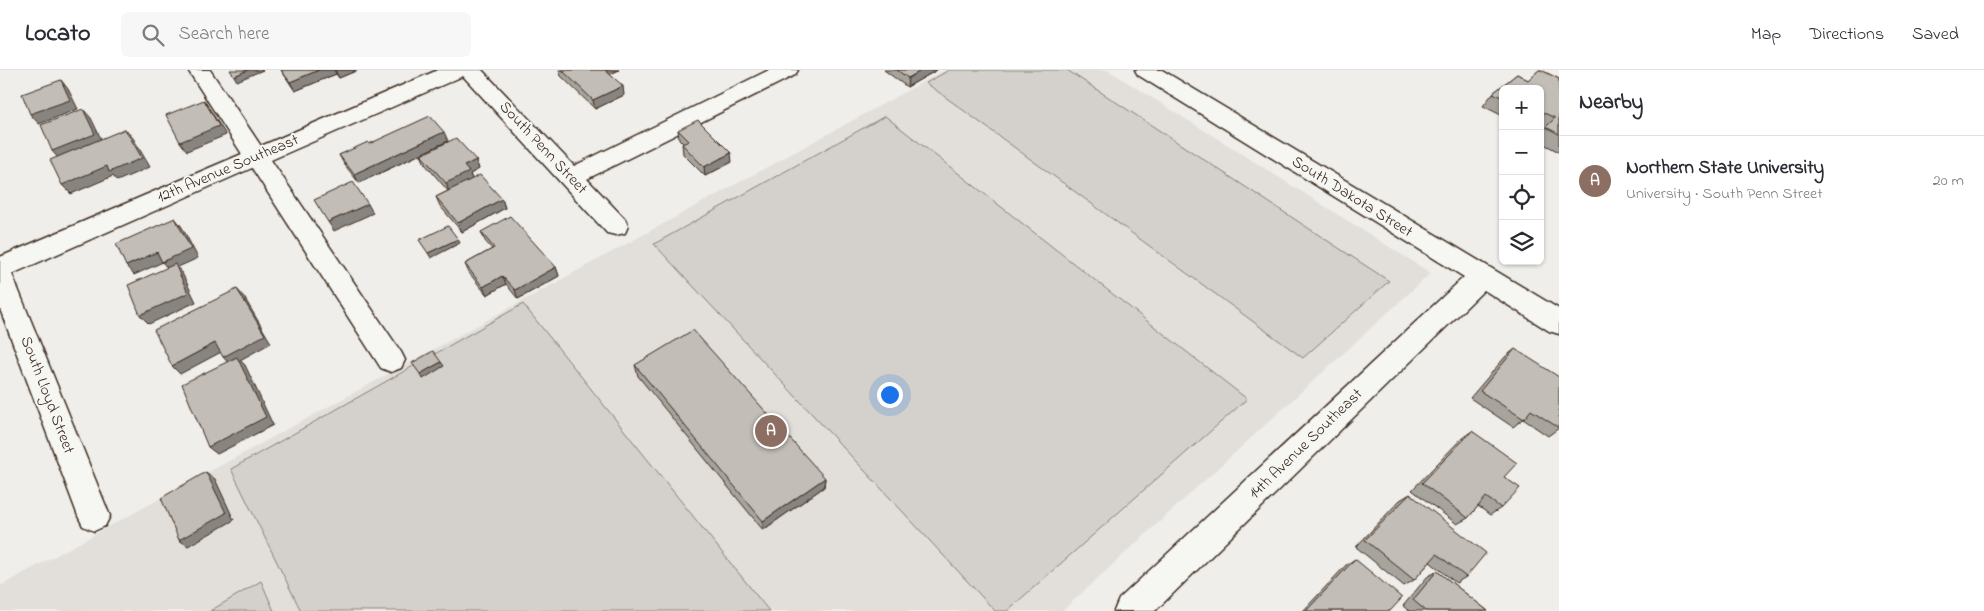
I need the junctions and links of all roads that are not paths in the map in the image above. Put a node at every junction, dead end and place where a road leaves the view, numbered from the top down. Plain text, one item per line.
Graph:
1 (199, 70) edge
2 (456, 70) edge
3 (470, 70) edge
4 (787, 70) edge
5 (1146, 70) edge
6 (255, 157) junction
7 (571, 177) junction
8 (616, 226) dead end
9 (0, 268) edge
10 (0, 274) edge
11 (1482, 276) junction
12 (1559, 323) edge
13 (391, 360) dead end
14 (94, 516) dead end
15 (1131, 611) edge

1 - 6 street
2 - 6 street, 12th Avenue Southeast
3 - 7 street, South Penn Street
4 - 7 street
5 - 11 street, South Dakota Street
6 - 9 street, 12th Avenue Southeast
6 - 13 street
7 - 8 street, South Penn Street
10 - 14 street, South Lloyd Street
11 - 12 street, South Dakota Street
11 - 15 street, 14th Avenue Southeast

